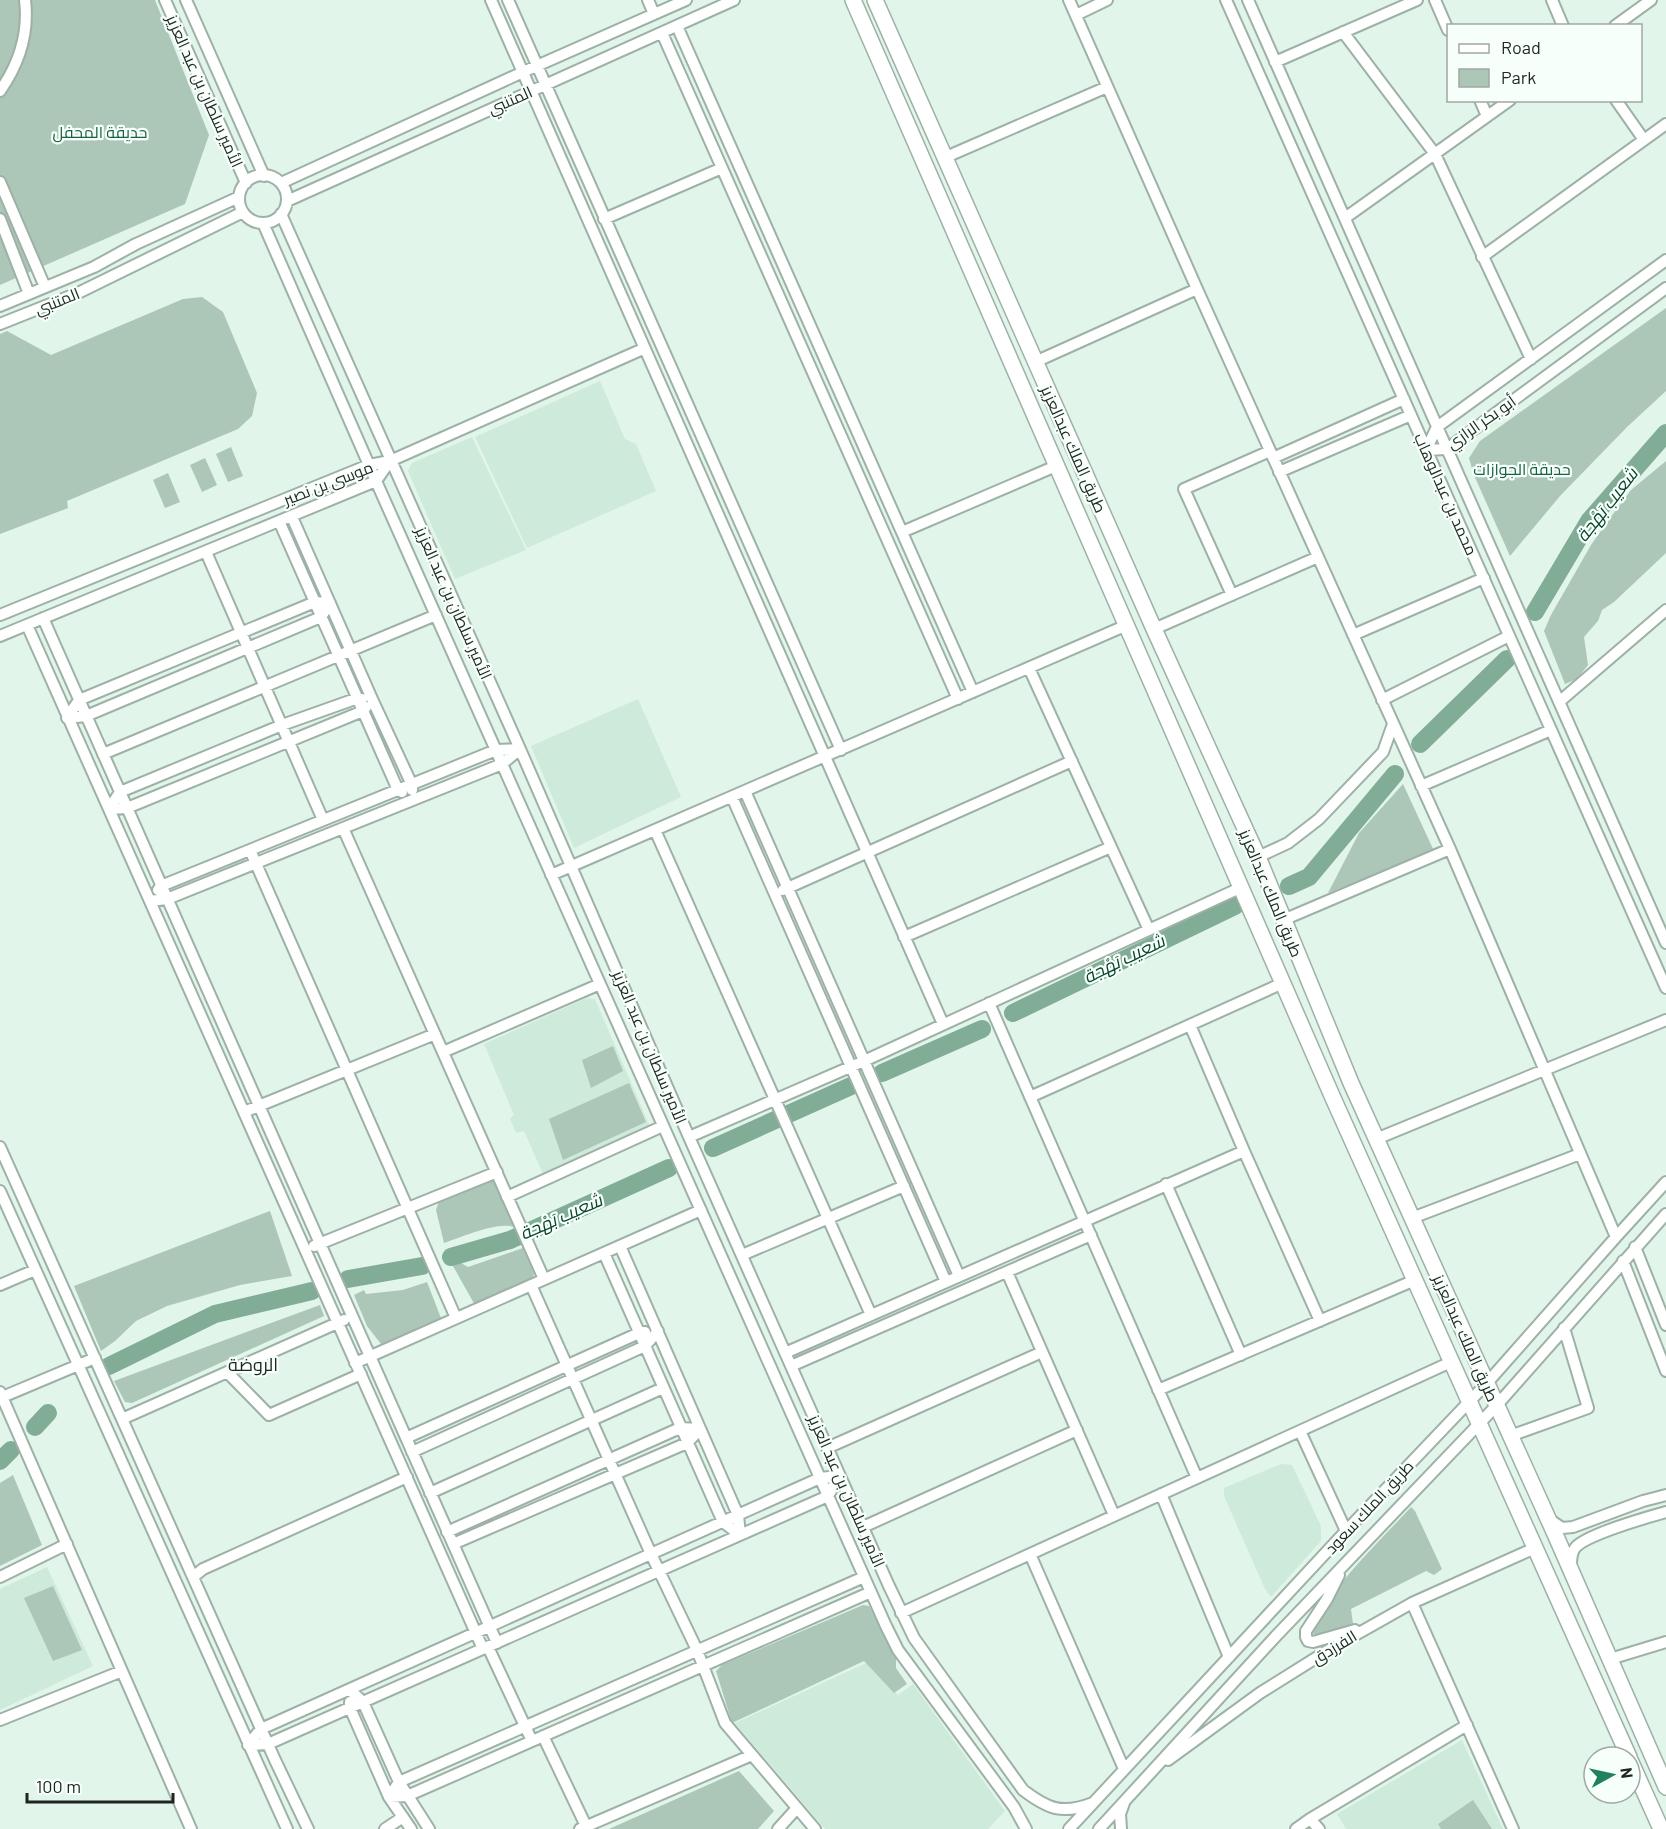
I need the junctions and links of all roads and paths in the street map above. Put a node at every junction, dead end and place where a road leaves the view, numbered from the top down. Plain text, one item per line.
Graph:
1 (25, 0) edge
2 (165, 0) edge
3 (186, 0) edge
4 (491, 0) edge
5 (648, 0) edge
6 (686, 0) edge
7 (734, 0) edge
8 (853, 0) edge
9 (875, 0) edge
10 (1069, 0) edge
11 (1107, 0) edge
12 (1226, 0) edge
13 (1248, 0) edge
14 (1417, 0) edge
15 (1435, 0) edge
16 (1552, 0) edge
17 (1651, 0) edge
18 (510, 1) edge
19 (669, 3) edge
20 (654, 14) junction
21 (1076, 15) junction
22 (1562, 24) edge
23 (1618, 24) edge
24 (677, 26) junction
25 (1447, 26) edge
26 (1343, 32) junction
27 (662, 33) junction
28 (1275, 62) junction
29 (536, 66) junction
30 (523, 72) junction
31 (544, 85) junction
32 (1107, 87) junction
33 (0, 91) edge
34 (531, 91) junction
35 (1481, 102) edge
36 (1507, 102) edge
37 (1617, 102) edge
38 (1487, 116) junction
39 (1666, 124) edge
40 (1644, 140) junction
41 (1435, 154) junction
42 (946, 157) junction
43 (722, 168) junction
44 (264, 176) junction
45 (0, 182) edge
46 (246, 183) junction
47 (281, 183) junction
48 (239, 197) junction
49 (287, 201) junction
50 (243, 212) junction
51 (281, 214) junction
52 (1345, 218) junction
53 (0, 219) edge
54 (604, 219) junction
55 (263, 223) junction
56 (1482, 257) junction
57 (1666, 260) edge
58 (45, 287) junction
59 (1666, 288) edge
60 (1197, 289) junction
61 (29, 294) junction
62 (0, 306) edge
63 (0, 324) edge
64 (643, 349) junction
65 (1531, 359) junction
66 (1035, 362) junction
67 (1404, 399) junction
68 (1411, 415) junction
69 (1437, 427) junction
70 (1447, 449) junction
71 (1426, 450) junction
72 (1271, 454) junction
73 (390, 461) junction
74 (369, 465) junction
75 (1056, 466) junction
76 (1279, 472) junction
77 (376, 481) junction
78 (292, 517) junction
79 (279, 521) junction
80 (902, 532) junction
81 (206, 552) junction
82 (1318, 557) junction
83 (1484, 578) junction
84 (1232, 595) junction
85 (315, 602) junction
86 (330, 603) junction
87 (1666, 610) edge
88 (0, 615) edge
89 (436, 615) junction
90 (321, 617) junction
91 (43, 618) junction
92 (27, 625) junction
93 (1127, 626) junction
94 (1154, 629) junction
95 (241, 633) junction
96 (1353, 635) junction
97 (0, 636) edge
98 (1509, 636) junction
99 (248, 648) junction
100 (352, 651) junction
101 (339, 656) junction
102 (1029, 668) junction
103 (264, 686) junction
104 (973, 692) junction
105 (358, 698) junction
106 (372, 699) junction
107 (958, 699) junction
108 (79, 700) junction
109 (1383, 700) junction
110 (1559, 702) junction
111 (363, 711) junction
112 (86, 716) junction
113 (67, 718) junction
114 (1393, 724) junction
115 (282, 726) junction
116 (1551, 730) junction
117 (289, 742) junction
118 (520, 749) junction
119 (496, 750) junction
120 (841, 750) junction
121 (103, 754) junction
122 (825, 756) junction
123 (1072, 761) junction
124 (502, 764) junction
125 (412, 785) junction
126 (1421, 786) junction
127 (398, 790) junction
128 (745, 791) junction
129 (120, 792) junction
130 (732, 796) junction
131 (412, 799) junction
132 (127, 808) junction
133 (109, 810) junction
134 (323, 820) junction
135 (343, 828) junction
136 (655, 830) junction
137 (1111, 847) junction
138 (1450, 849) junction
139 (250, 850) junction
140 (867, 852) junction
141 (1258, 857) junction
142 (256, 864) junction
143 (571, 866) junction
144 (551, 875) junction
145 (161, 886) junction
146 (788, 888) junction
147 (1242, 888) junction
148 (775, 894) junction
149 (167, 899) junction
150 (150, 901) junction
151 (1283, 921) junction
152 (1149, 930) junction
153 (904, 937) junction
154 (1666, 943) edge
155 (1283, 983) junction
156 (600, 984) junction
157 (1666, 988) edge
158 (989, 1003) junction
159 (1666, 1020) edge
160 (943, 1024) junction
161 (1190, 1025) junction
162 (435, 1034) junction
163 (443, 1052) junction
164 (864, 1060) junction
165 (851, 1066) junction
166 (347, 1070) junction
167 (1544, 1070) junction
168 (1030, 1097) junction
169 (777, 1103) junction
170 (259, 1106) junction
171 (244, 1112) junction
172 (663, 1126) junction
173 (689, 1137) junction
174 (1376, 1139) junction
175 (0, 1147) edge
176 (1244, 1150) junction
177 (1580, 1154) junction
178 (496, 1172) junction
179 (1666, 1182) edge
180 (1166, 1184) junction
181 (904, 1186) junction
182 (0, 1191) edge
183 (507, 1197) junction
184 (408, 1208) junction
185 (701, 1210) junction
186 (1666, 1214) edge
187 (828, 1218) junction
188 (1412, 1218) junction
189 (1084, 1220) junction
190 (1091, 1235) junction
191 (1616, 1237) junction
192 (320, 1244) junction
193 (620, 1246) junction
194 (1635, 1247) junction
195 (305, 1249) junction
196 (604, 1253) junction
197 (742, 1255) junction
198 (1623, 1261) junction
199 (35, 1270) junction
200 (1007, 1272) junction
201 (959, 1276) junction
202 (544, 1279) junction
203 (1415, 1280) junction
204 (946, 1281) junction
205 (0, 1284) edge
206 (531, 1285) junction
207 (871, 1315) junction
208 (352, 1317) junction
209 (456, 1318) junction
210 (1320, 1321) junction
211 (338, 1323) junction
212 (1666, 1325) edge
213 (1564, 1328) junction
214 (657, 1331) junction
215 (639, 1333) junction
216 (645, 1346) junction
217 (1042, 1352) junction
218 (785, 1353) junction
219 (1241, 1355) junction
220 (370, 1356) junction
221 (94, 1358) junction
222 (355, 1362) junction
223 (1451, 1362) junction
224 (78, 1365) junction
225 (567, 1365) junction
226 (791, 1366) junction
227 (1666, 1371) edge
228 (227, 1372) junction
229 (361, 1374) junction
230 (573, 1379) junction
231 (1487, 1383) junction
232 (663, 1388) junction
233 (1158, 1390) junction
234 (1, 1395) edge
235 (1469, 1401) junction
236 (1497, 1405) junction
237 (122, 1419) junction
238 (591, 1420) junction
239 (1479, 1423) junction
240 (680, 1428) junction
241 (700, 1429) junction
242 (1077, 1430) junction
243 (1299, 1431) junction
244 (1510, 1436) junction
245 (406, 1438) junction
246 (687, 1443) junction
247 (827, 1448) junction
248 (412, 1452) junction
249 (609, 1460) junction
250 (615, 1474) junction
251 (839, 1476) junction
252 (406, 1477) junction
253 (820, 1478) junction
254 (1197, 1478) junction
255 (430, 1493) junction
256 (1161, 1494) junction
257 (1666, 1495) edge
258 (828, 1496) junction
259 (1666, 1512) edge
260 (738, 1515) junction
261 (1114, 1515) junction
262 (1548, 1518) junction
263 (723, 1522) junction
264 (863, 1527) junction
265 (1346, 1531) junction
266 (447, 1532) junction
267 (740, 1535) junction
268 (67, 1544) junction
269 (453, 1544) junction
270 (1535, 1548) junction
271 (651, 1554) junction
272 (1030, 1554) junction
273 (1346, 1562) junction
274 (659, 1571) junction
275 (1572, 1572) junction
276 (0, 1577) edge
277 (193, 1577) junction
278 (864, 1577) junction
279 (871, 1592) junction
280 (1412, 1603) junction
281 (902, 1612) junction
282 (1261, 1623) junction
283 (1373, 1625) junction
284 (489, 1626) junction
285 (476, 1632) junction
286 (1276, 1636) junction
287 (1666, 1642) edge
288 (489, 1646) junction
289 (698, 1650) junction
290 (1229, 1657) junction
291 (1610, 1659) junction
292 (703, 1666) junction
293 (122, 1671) junction
294 (350, 1690) junction
295 (363, 1702) junction
296 (350, 1708) junction
297 (0, 1720) edge
298 (1467, 1725) junction
299 (525, 1727) junction
300 (261, 1729) junction
301 (543, 1736) junction
302 (532, 1741) junction
303 (268, 1744) junction
304 (248, 1745) junction
305 (1623, 1745) edge
306 (752, 1755) junction
307 (1124, 1769) junction
308 (1149, 1774) junction
309 (399, 1782) junction
310 (1642, 1787) edge
311 (1666, 1787) edge
312 (407, 1796) junction
313 (389, 1797) junction
314 (1125, 1800) junction
315 (1093, 1803) junction
316 (797, 1808) junction
317 (403, 1817) junction
318 (1310, 1819) junction
319 (583, 1828) edge
320 (191, 1829) edge
321 (287, 1829) edge
322 (308, 1829) edge
323 (385, 1829) edge
324 (411, 1829) edge
325 (429, 1829) edge
326 (778, 1829) edge
327 (815, 1829) edge
328 (1026, 1829) edge
329 (1069, 1829) edge
330 (1099, 1829) edge
331 (1121, 1829) edge
332 (1296, 1829) edge
333 (1319, 1829) edge
334 (1513, 1829) edge
335 (1661, 1829) edge

1 - 33 street
2 - 46 street, الأمير سلطان بن عبد العزيز
3 - 44 street, الأمير سلطان بن عبد العزيز
4 - 30 street
5 - 20 street
6 - 19 street, المتنبي
7 - 24 street, المتنبي
8 - 75 highway, طريق الملك عبدالعزيز
9 - 42 highway, طريق الملك عبدالعزيز
10 - 21 street
11 - 21 street
12 - 67 street, محمد بن عبدالوهاب
13 - 28 street, محمد بن عبدالوهاب
14 - 26 street
15 - 25 street
16 - 22 street
17 - 23 street
18 - 29 street
19 - 20 street, المتنبي
20 - 29 street, المتنبي
21 - 32 street
24 - 27 street, المتنبي
24 - 80 street
26 - 28 street
26 - 41 street
27 - 31 street, المتنبي
27 - 43 street
28 - 52 street, محمد بن عبدالوهاب
29 - 30 street, المتنبي
29 - 31 street
30 - 34 street
30 - 47 street, المتنبي
31 - 34 street, المتنبي
31 - 54 street
32 - 42 street
32 - 60 street
34 - 49 street, المتنبي
34 - 64 street
35 - 38 street
36 - 38 street
37 - 40 street
38 - 41 street
39 - 40 street
40 - 56 street
41 - 52 street
41 - 56 street
42 - 66 highway, طريق الملك عبدالعزيز
43 - 54 street
43 - 107 street
44 - 46 street
44 - 47 street
45 - 58 street
46 - 48 street
47 - 49 street
48 - 50 street
48 - 58 street, المتنبي
49 - 51 street
50 - 55 street
50 - 63 street, المتنبي
51 - 55 street
51 - 73 street, الأمير سلطان بن عبد العزيز
52 - 69 street, محمد بن عبدالوهاب
53 - 61 street
54 - 120 street
55 - 74 street, الأمير سلطان بن عبد العزيز
56 - 65 street
57 - 65 street, أبو بكر الرازي
58 - 61 street, المتنبي
59 - 70 street, أبو بكر الرازي
60 - 66 street
60 - 72 street
61 - 62 street, المتنبي
64 - 73 street
64 - 122 street
65 - 69 street, أبو بكر الرازي
66 - 94 highway, طريق الملك عبدالعزيز
67 - 68 street, محمد بن عبدالوهاب
67 - 72 street
68 - 71 street, محمد بن عبدالوهاب
68 - 76 street
69 - 70 street, محمد بن عبدالوهاب
69 - 71 street, أبو بكر الرازي
70 - 71 street, أبو بكر الرازي
70 - 110 street, محمد بن عبدالوهاب
71 - 83 street, محمد بن عبدالوهاب
72 - 76 street
72 - 84 street
73 - 74 street, موسى بن نصير
73 - 77 street, موسى بن نصير
73 - 118 street, الأمير سلطان بن عبد العزيز
74 - 77 street, الأمير سلطان بن عبد العزيز
74 - 88 street, موسى بن نصير
75 - 80 street
75 - 93 highway, طريق الملك عبدالعزيز
76 - 82 street
77 - 78 street, موسى بن نصير
77 - 89 street, الأمير سلطان بن عبد العزيز
78 - 79 street, موسى بن نصير
78 - 86 street
79 - 81 street, موسى بن نصير
79 - 85 street
80 - 104 street
81 - 91 street, موسى بن نصير
81 - 95 street
82 - 84 street
82 - 96 street
83 - 96 street
83 - 98 street, محمد بن عبدالوهاب
84 - 94 street
85 - 86 street
85 - 90 street
85 - 95 street
86 - 90 street
86 - 100 street
87 - 110 street
89 - 100 street
89 - 119 street, الأمير سلطان بن عبد العزيز
90 - 99 street
90 - 101 street
91 - 92 street, موسى بن نصير
91 - 108 street
92 - 97 street, موسى بن نصير
92 - 113 street
93 - 102 street
93 - 147 highway, طريق الملك عبدالعزيز
94 - 141 highway, طريق الملك عبدالعزيز
95 - 99 street
95 - 108 street
96 - 109 street
98 - 109 street
98 - 116 street, محمد بن عبدالوهاب
99 - 103 street
99 - 112 street
100 - 101 street
100 - 106 street
101 - 103 street
101 - 105 street
102 - 104 street
102 - 123 street
103 - 115 street
103 - 121 street
104 - 107 street
105 - 106 street
105 - 111 street
105 - 115 street
106 - 111 street
106 - 125 street
107 - 120 street
108 - 112 street
108 - 113 street
109 - 114 street
110 - 154 street, محمد بن عبدالوهاب
111 - 117 street
111 - 127 street
112 - 113 street
112 - 121 street
113 - 133 street
114 - 126 street
114 - 141 street
115 - 117 street
115 - 129 street
116 - 126 street
116 - 157 street, محمد بن عبدالوهاب
117 - 132 street
117 - 134 street
118 - 119 street
118 - 124 street
118 - 143 street, الأمير سلطان بن عبد العزيز
119 - 124 street, الأمير سلطان بن عبد العزيز
119 - 125 street
120 - 122 street
121 - 129 street
122 - 128 street
122 - 140 street
123 - 137 street
123 - 140 street
124 - 131 street
124 - 144 street, الأمير سلطان بن عبد العزيز
125 - 127 street
125 - 131 street
126 - 138 street
127 - 131 street
127 - 134 street
128 - 130 street
128 - 146 street
129 - 132 street
129 - 133 street
130 - 136 street
130 - 148 street
131 - 135 street
132 - 133 street
132 - 145 street
133 - 150 street
134 - 139 street
135 - 142 street
135 - 162 street
136 - 143 street
136 - 169 street
137 - 152 street
137 - 153 street
138 - 151 street
138 - 167 street
139 - 142 street
139 - 145 street
140 - 146 street
140 - 153 street
141 - 151 highway, طريق الملك عبدالعزيز
142 - 149 street
142 - 166 street
143 - 144 street
143 - 173 street, الأمير سلطان بن عبد العزيز
144 - 156 street, الأمير سلطان بن عبد العزيز
145 - 149 street
145 - 150 street
146 - 148 street
146 - 164 street
147 - 152 street
147 - 155 highway, طريق الملك عبدالعزيز
148 - 165 street
149 - 150 street
149 - 170 street
150 - 171 street
151 - 174 highway, طريق الملك عبدالعزيز
152 - 158 street
153 - 160 street
155 - 161 street
155 - 203 highway, طريق الملك عبدالعزيز
156 - 163 street
156 - 172 street, الأمير سلطان بن عبد العزيز
158 - 160 street
158 - 168 street
159 - 167 street
160 - 164 street
161 - 168 street
161 - 176 street
162 - 163 street
162 - 166 street
163 - 178 street
164 - 165 street
164 - 201 street
165 - 169 street
165 - 181 street
166 - 170 street
166 - 184 street
167 - 174 street
167 - 177 street
168 - 189 street
169 - 173 street
169 - 187 street
170 - 171 street
170 - 192 street
171 - 195 street
172 - 183 street
172 - 185 street, الأمير سلطان بن عبد العزيز
173 - 197 street, الأمير سلطان بن عبد العزيز
174 - 188 highway, طريق الملك عبدالعزيز
175 - 221 street
176 - 180 street
176 - 210 street
177 - 188 street
177 - 191 street
178 - 183 street
178 - 184 street
179 - 191 street, طريق الملك سعود
180 - 189 street
180 - 219 street
181 - 187 street
181 - 204 street
182 - 199 street
183 - 202 street
184 - 192 street
184 - 209 street
185 - 193 street
185 - 253 street, الأمير سلطان بن عبد العزيز
186 - 194 street, طريق الملك سعود
187 - 197 street
187 - 207 street
188 - 231 highway, طريق الملك عبدالعزيز
189 - 190 street
189 - 201 street
190 - 200 street
190 - 233 street
191 - 231 street, طريق الملك سعود
192 - 195 street
192 - 208 street
193 - 196 street
193 - 214 street
194 - 198 street, طريق الملك سعود
194 - 212 street
195 - 211 street
196 - 202 street
196 - 215 street
197 - 218 street, الأمير سلطان بن عبد العزيز
198 - 213 street, طريق الملك سعود
198 - 227 street
199 - 205 street
199 - 224 street
200 - 217 street
200 - 226 street
201 - 204 street
202 - 206 street
203 - 210 street
203 - 223 highway, طريق الملك عبدالعزيز
204 - 207 street
206 - 209 street
206 - 225 street
207 - 218 street
208 - 211 street
208 - 220 street
209 - 220 street
210 - 219 street
211 - 222 street
211 - 228 street
213 - 236 street, طريق الملك سعود
213 - 244 street
214 - 215 street
214 - 216 street
214 - 241 street
215 - 216 street
215 - 225 street
216 - 230 street
216 - 232 street
217 - 242 street
217 - 247 street
218 - 226 street, الأمير سلطان بن عبد العزيز
219 - 233 street
220 - 222 street
220 - 245 street
221 - 224 street
221 - 237 street
222 - 229 street
223 - 235 highway, طريق الملك عبدالعزيز
223 - 243 street
224 - 234 street
224 - 304 street
225 - 230 street
225 - 245 street
226 - 247 street, الأمير سلطان بن عبد العزيز
228 - 229 street
228 - 237 street
229 - 252 street
230 - 238 street
230 - 248 street
231 - 235 street, طريق الملك سعود
231 - 236 highway, طريق الملك عبدالعزيز
232 - 238 street
232 - 240 street
233 - 254 street
234 - 268 street
235 - 239 highway, طريق الملك عبدالعزيز
235 - 265 street, طريق الملك سعود
236 - 239 street, طريق الملك سعود
236 - 244 highway, طريق الملك عبدالعزيز
237 - 277 street
238 - 249 street
238 - 255 street
239 - 270 highway, طريق الملك عبدالعزيز
239 - 273 street, طريق الملك سعود
240 - 241 street
240 - 246 street
240 - 249 street
241 - 246 street
241 - 260 street
242 - 261 street
242 - 264 street
243 - 254 street
243 - 265 street
244 - 262 highway, طريق الملك عبدالعزيز
245 - 248 street
246 - 250 street
246 - 263 street
247 - 251 street, الأمير سلطان بن عبد العزيز
248 - 255 street
249 - 250 street
249 - 266 street
250 - 269 street
250 - 271 street
251 - 253 street
251 - 258 street
251 - 264 street, الأمير سلطان بن عبد العزيز
252 - 277 street
252 - 285 street
253 - 258 street, الأمير سلطان بن عبد العزيز
253 - 260 street
254 - 256 street
255 - 266 street
256 - 261 street
256 - 290 street
257 - 262 street
258 - 267 street
258 - 278 street, الأمير سلطان بن عبد العزيز
259 - 275 street
260 - 263 street
260 - 267 street
261 - 272 street
262 - 275 highway, طريق الملك عبدالعزيز
263 - 267 street
263 - 271 street
264 - 281 street, الأمير سلطان بن عبد العزيز
265 - 282 street, طريق الملك سعود
266 - 269 street
267 - 274 street
268 - 276 street
268 - 293 street
269 - 284 street
270 - 280 street, الفرزدق
270 - 305 highway, طريق الملك عبدالعزيز
271 - 274 street
271 - 284 street
272 - 281 street
272 - 307 street
273 - 283 street
273 - 286 street, طريق الملك سعود
274 - 288 street
274 - 289 street
275 - 291 highway, طريق الملك عبدالعزيز
277 - 300 street
278 - 279 street, الأمير سلطان بن عبد العزيز
278 - 289 street
279 - 292 street
279 - 328 street, الأمير سلطان بن عبد العزيز
280 - 283 street, الفرزدق
280 - 298 street
281 - 315 street, الأمير سلطان بن عبد العزيز
282 - 286 street
282 - 290 street, طريق الملك سعود
283 - 308 street, الفرزدق
284 - 285 street
284 - 288 street
285 - 288 street
285 - 294 street
286 - 308 street, طريق الملك سعود
287 - 291 street
288 - 295 street
288 - 299 street
289 - 292 street
289 - 299 street
290 - 307 street, طريق الملك سعود
291 - 311 highway, طريق الملك عبدالعزيز
292 - 301 street
292 - 306 street
293 - 297 street
293 - 320 street
294 - 295 street
294 - 296 street
294 - 300 street
295 - 296 street
295 - 309 street
296 - 303 street
296 - 313 street
298 - 318 street
298 - 334 street
299 - 302 street
299 - 309 street
300 - 303 street
300 - 304 street
301 - 302 street
301 - 319 street
302 - 312 street
303 - 304 street
303 - 322 street
304 - 321 street
306 - 316 street
306 - 319 street
307 - 315 street, طريق الملك سعود
308 - 314 street, طريق الملك سعود
309 - 312 street
309 - 313 street
310 - 335 highway, طريق الملك عبدالعزيز
312 - 313 street
312 - 325 street
313 - 317 street
314 - 330 street, طريق الملك سعود
314 - 331 street
315 - 329 street, طريق الملك سعود
316 - 326 street
316 - 327 street
317 - 323 street
317 - 324 street
318 - 332 street
318 - 333 street

